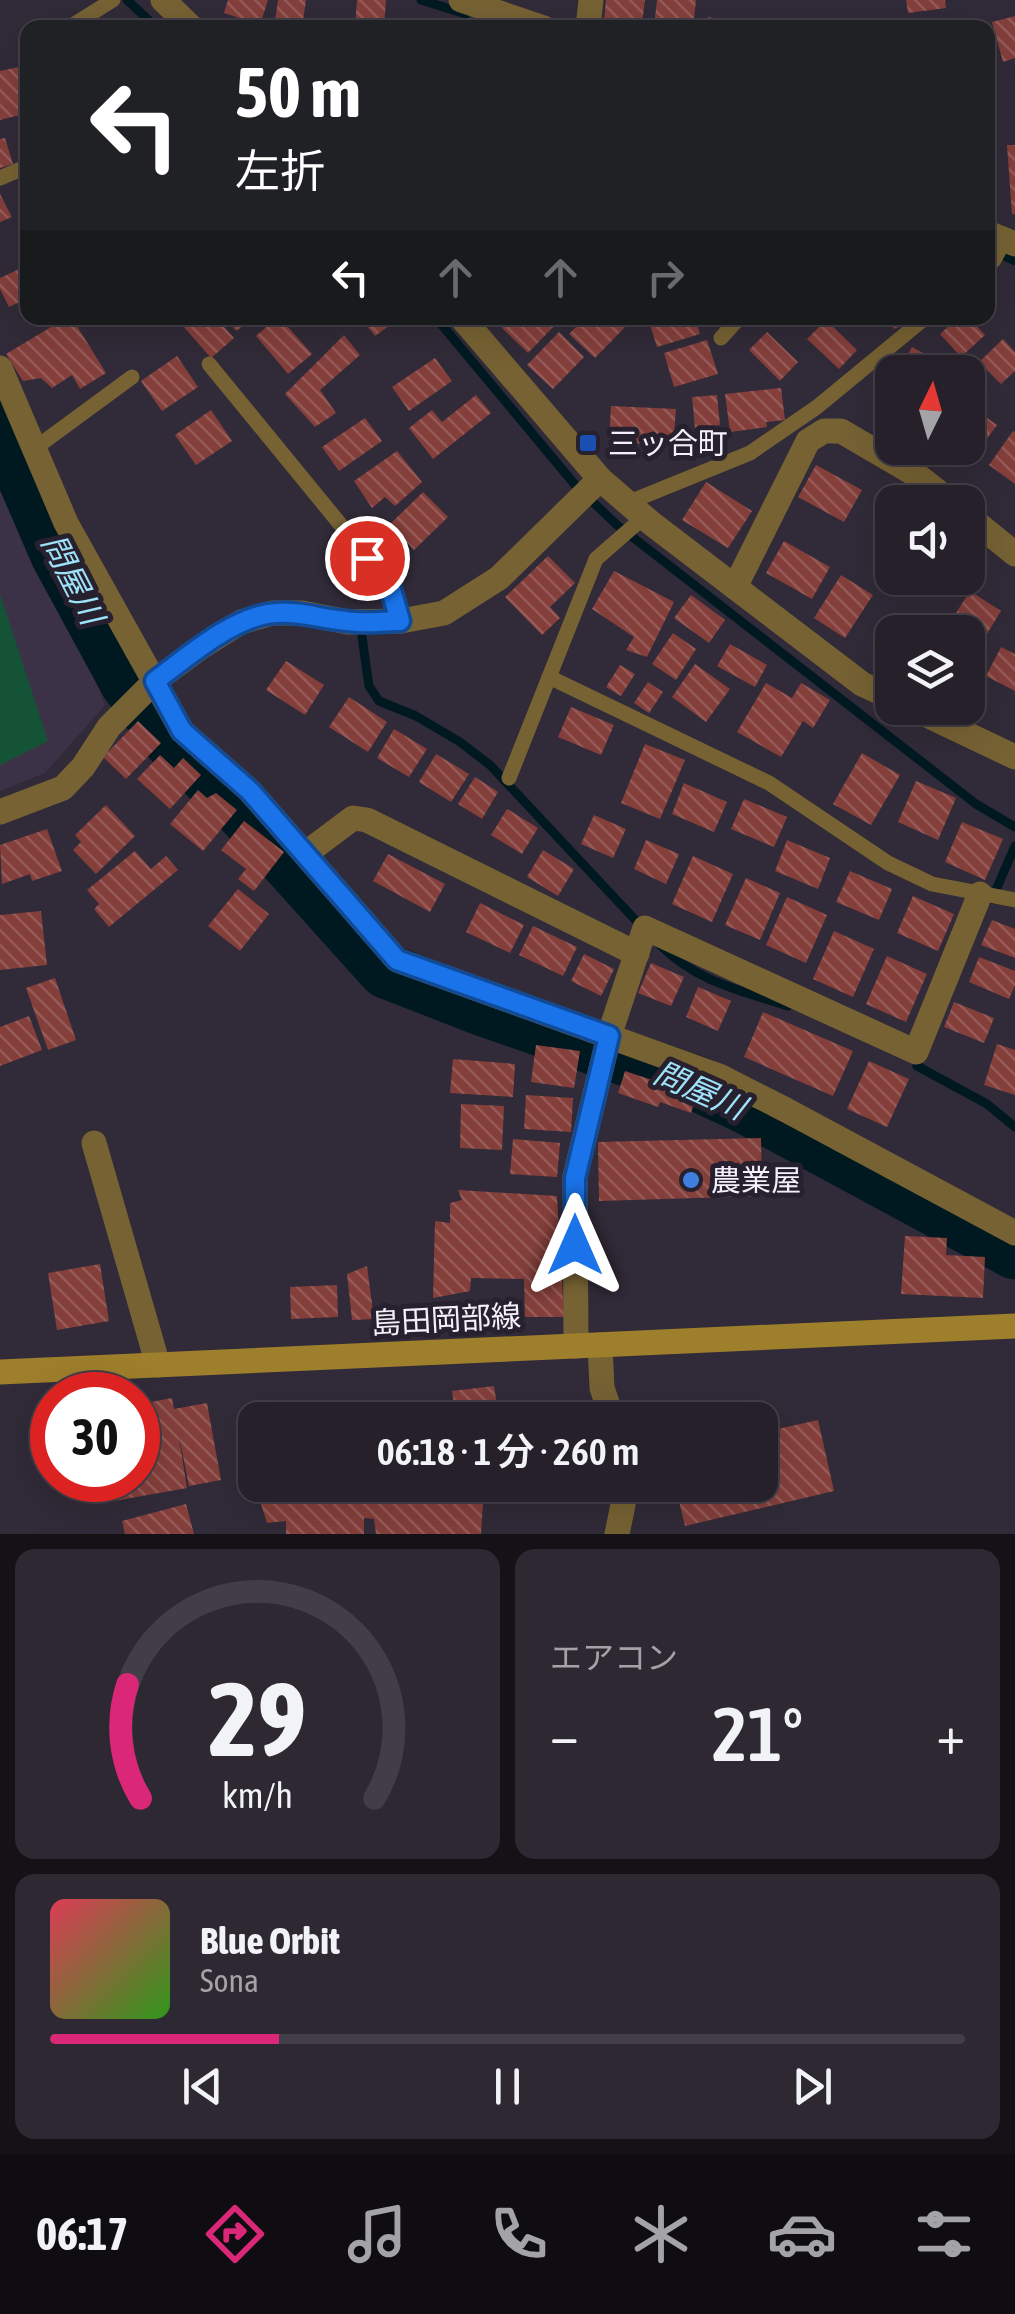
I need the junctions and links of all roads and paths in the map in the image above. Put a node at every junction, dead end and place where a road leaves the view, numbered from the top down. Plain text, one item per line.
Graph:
1 (113, 0) edge
2 (163, 0) edge
3 (461, 0) edge
4 (81, 20) edge
5 (184, 20) edge
6 (520, 20) edge
7 (468, 325) edge
8 (733, 325) edge
9 (917, 325) edge
10 (721, 338) dead end
11 (210, 364) dead end
12 (0, 368) edge
13 (132, 377) dead end
14 (34, 449) junction
15 (600, 480) junction
16 (929, 485) edge
17 (636, 510) junction
18 (985, 530) edge
19 (1015, 554) edge
20 (735, 587) junction
21 (400, 621) junction
22 (549, 677) junction
23 (155, 681) junction
24 (875, 690) edge
25 (948, 725) edge
26 (1015, 756) edge
27 (509, 778) dead end
28 (0, 812) edge
29 (305, 854) junction
30 (980, 894) junction
31 (1015, 900) edge
32 (637, 954) junction
33 (609, 1036) junction
34 (94, 1142) dead end
35 (1015, 1233) edge
36 (1015, 1326) edge
37 (588, 1345) junction
38 (158, 1365) junction
39 (0, 1372) edge
40 (607, 1402) edge
41 (624, 1502) edge
42 (617, 1534) edge

1 - 4 lane
2 - 5 street
3 - 6 street
7 - 15 street
8 - 10 lane
9 - 17 lane
11 - 21 lane
12 - 14 street
13 - 14 lane
14 - 23 street
15 - 17 street
15 - 21 street
16 - 20 street
17 - 20 street
17 - 22 lane
18 - 19 street
20 - 24 street
21 - 23 street
22 - 27 lane
22 - 30 lane
23 - 28 street
23 - 29 street
25 - 26 street
29 - 32 street
29 - 33 street
30 - 31 lane
30 - 32 street
32 - 33 street
33 - 35 street
33 - 37 street
34 - 38 street
36 - 37 main road, 島田岡部線
37 - 38 main road, 島田岡部線
37 - 40 street
38 - 39 main road, 島田岡部線
41 - 42 street

